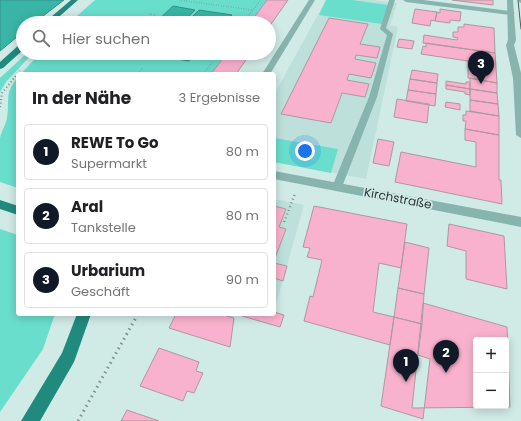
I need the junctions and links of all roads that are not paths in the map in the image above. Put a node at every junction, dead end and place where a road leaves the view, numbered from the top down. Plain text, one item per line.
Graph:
1 (75, 0) edge
2 (312, 0) edge
3 (392, 0) edge
4 (406, 0) edge
5 (510, 0) edge
6 (511, 13) junction
7 (56, 16) edge
8 (16, 52) edge
9 (276, 58) edge
10 (275, 60) edge
11 (0, 66) edge
12 (267, 72) edge
13 (521, 135) edge
14 (276, 175) edge
15 (337, 187) junction
16 (521, 222) edge
17 (87, 316) edge
18 (32, 417) edge

1 - 7 main road
2 - 9 street
3 - 15 lane
4 - 6 street
5 - 6 street
6 - 13 street
8 - 11 main road
10 - 12 street
14 - 15 street, Kirchstraße
15 - 16 street, Kirchstraße
17 - 18 main road

